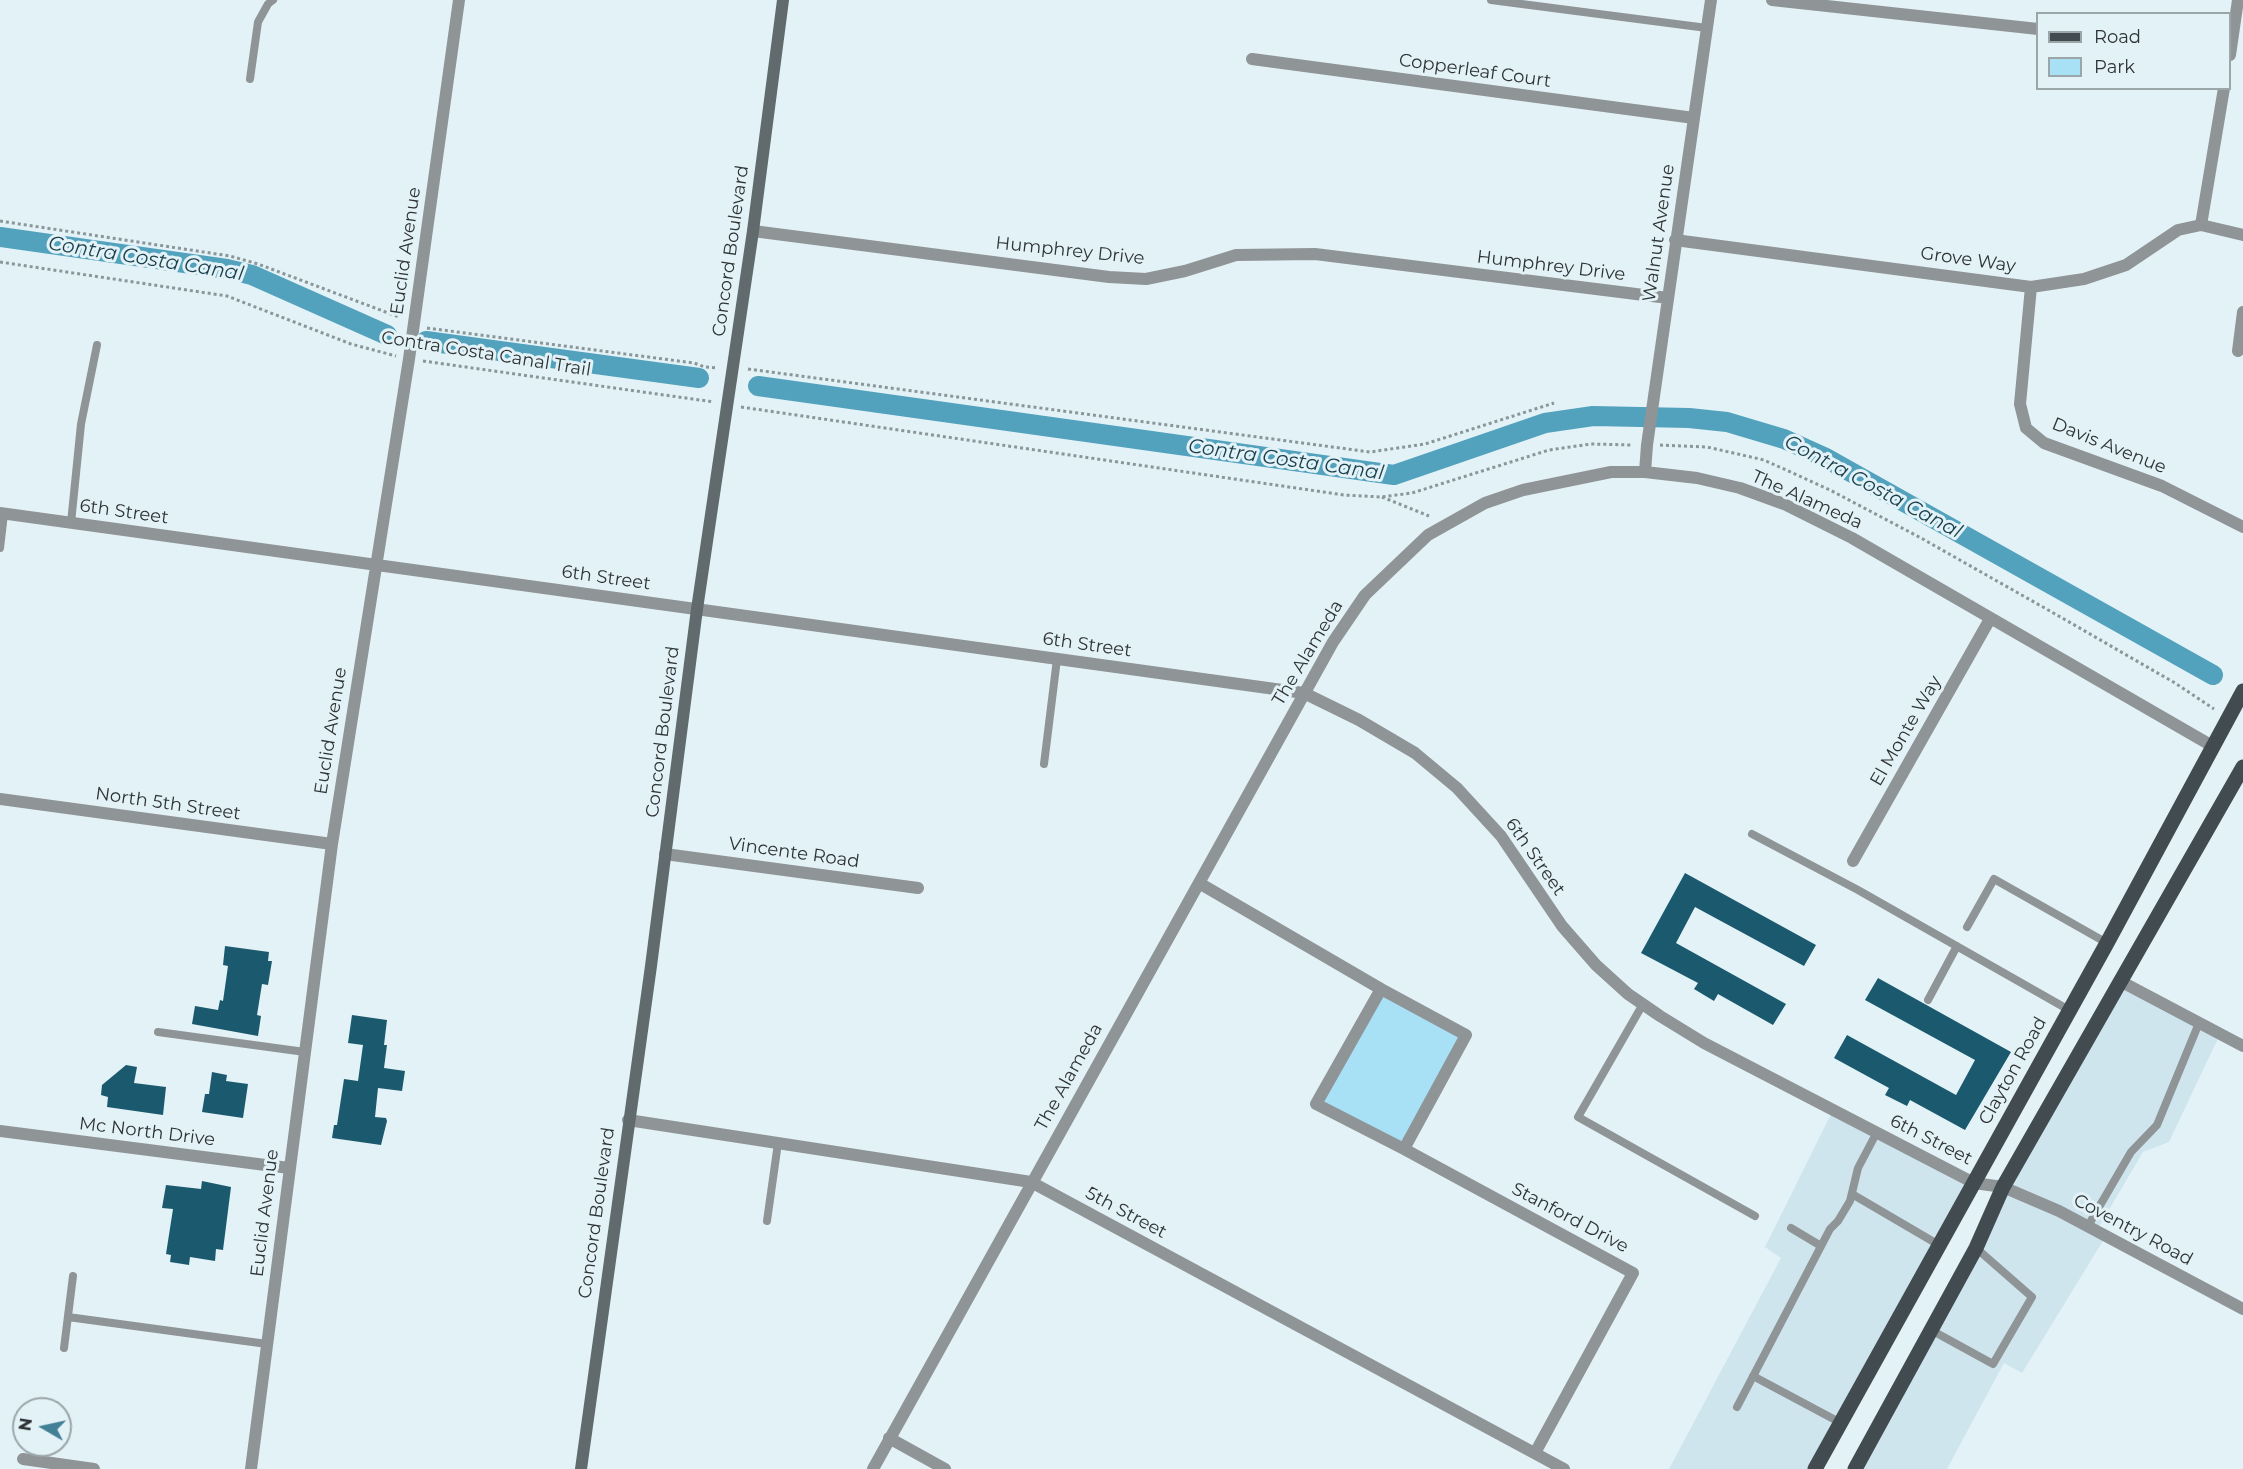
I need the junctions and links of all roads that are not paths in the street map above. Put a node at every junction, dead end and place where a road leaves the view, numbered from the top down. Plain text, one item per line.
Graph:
1 (273, 0) edge
2 (459, 0) edge
3 (783, 0) edge
4 (1491, 0) edge
5 (1711, 0) edge
6 (1772, 0) edge
7 (2238, 0) edge
8 (2240, 14) edge
9 (1707, 27) junction
10 (2036, 29) edge
11 (2231, 48) edge
12 (1252, 59) dead end
13 (250, 80) dead end
14 (2224, 90) edge
15 (1694, 118) junction
16 (2201, 225) junction
17 (753, 231) junction
18 (2243, 235) edge
19 (1675, 240) junction
20 (2031, 286) junction
21 (1668, 298) junction
22 (2243, 312) edge
23 (97, 345) dead end
24 (2238, 351) dead end
25 (1645, 472) junction
26 (2, 513) edge
27 (71, 523) junction
28 (2243, 527) edge
29 (0, 548) edge
30 (375, 566) junction
31 (697, 609) junction
32 (1990, 619) junction
33 (1057, 659) junction
34 (2243, 691) edge
35 (1304, 693) junction
36 (2214, 747) junction
37 (1044, 764) dead end
38 (2243, 767) edge
39 (0, 799) edge
40 (1752, 834) dead end
41 (332, 844) junction
42 (665, 854) junction
43 (1853, 861) dead end
44 (1199, 883) junction
45 (918, 888) dead end
46 (1967, 927) dead end
47 (2107, 943) junction
48 (1957, 946) junction
49 (2120, 981) junction
50 (1381, 989) junction
51 (1928, 1000) dead end
52 (1643, 1004) junction
53 (2069, 1010) junction
54 (2199, 1023) junction
55 (158, 1032) dead end
56 (2243, 1046) edge
57 (305, 1052) junction
58 (628, 1120) junction
59 (0, 1131) edge
60 (1877, 1132) junction
61 (778, 1143) junction
62 (1404, 1149) junction
63 (289, 1168) junction
64 (1031, 1182) junction
65 (1974, 1183) junction
66 (2003, 1187) junction
67 (1852, 1194) junction
68 (1755, 1216) dead end
69 (767, 1221) dead end
70 (2088, 1226) junction
71 (1791, 1228) dead end
72 (1939, 1245) junction
73 (1821, 1246) junction
74 (1976, 1248) junction
75 (73, 1276) dead end
76 (2243, 1309) edge
77 (68, 1317) junction
78 (1931, 1330) junction
79 (267, 1344) junction
80 (64, 1348) dead end
81 (1753, 1376) junction
82 (1737, 1407) dead end
83 (1840, 1423) junction
84 (889, 1438) junction
85 (1535, 1453) junction
86 (23, 1459) dead end
87 (94, 1469) edge
88 (251, 1469) edge
89 (581, 1469) edge
90 (873, 1469) edge
91 (945, 1469) edge
92 (1564, 1469) edge
93 (1815, 1469) edge
94 (1855, 1469) edge

1 - 13 lane
2 - 30 street, Euclid Avenue
3 - 17 street, Concord Boulevard
4 - 9 lane
5 - 9 street, Walnut Avenue
6 - 10 street
7 - 8 street
8 - 11 street
9 - 15 street, Walnut Avenue
12 - 15 street, Copperleaf Court
14 - 16 street
15 - 19 street, Walnut Avenue
16 - 18 street
16 - 20 street, Grove Way
17 - 21 street, Humphrey Drive
17 - 31 street, Concord Boulevard
19 - 20 street, Grove Way
19 - 21 street, Walnut Avenue
20 - 28 street, Davis Avenue
21 - 25 street, Walnut Avenue
22 - 24 street
23 - 27 lane
25 - 32 street, The Alameda
25 - 35 street, The Alameda
26 - 27 street, 6th Street
26 - 29 lane
27 - 30 street, 6th Street
30 - 31 street, 6th Street
30 - 41 street, Euclid Avenue
31 - 33 street, 6th Street
31 - 42 street, Concord Boulevard
32 - 36 street, The Alameda
32 - 43 street, El Monte Way
33 - 35 street, 6th Street
33 - 37 lane
34 - 36 main road, Clayton Road
35 - 44 street, The Alameda
35 - 52 street, 6th Street
36 - 47 main road, Clayton Road
38 - 49 main road
39 - 41 street, North 5th Street
40 - 48 lane
41 - 57 street, Euclid Avenue
42 - 45 street, Vincente Road
42 - 58 street, Concord Boulevard
44 - 50 street
44 - 64 street, The Alameda
46 - 47 lane
47 - 53 main road, Clayton Road
48 - 51 lane
48 - 53 lane
49 - 54 street
49 - 66 main road
50 - 62 street
50 - 62 street, Stanford Drive
52 - 60 street, 6th Street
52 - 68 lane
53 - 65 main road, Clayton Road
54 - 56 street
54 - 70 lane
55 - 57 lane
57 - 63 street, Euclid Avenue
58 - 61 street, 5th Street
58 - 89 street, Concord Boulevard
59 - 63 street, Mc North Drive
60 - 65 street, 6th Street
60 - 67 lane
61 - 64 street, 5th Street
61 - 69 lane
62 - 85 street, Stanford Drive
63 - 79 street, Euclid Avenue
64 - 84 street, The Alameda
64 - 85 street, 5th Street
65 - 66 street, 6th Street
65 - 72 main road, Clayton Road
66 - 70 street, Coventry Road
66 - 74 main road
67 - 72 lane
67 - 73 lane
70 - 76 street, Coventry Road
71 - 73 lane
72 - 83 main road, Clayton Road
73 - 81 lane
74 - 78 main road
74 - 78 lane
75 - 77 lane
77 - 79 lane
77 - 80 lane
78 - 94 main road
79 - 88 street, Euclid Avenue
81 - 82 lane
81 - 83 lane
83 - 93 main road, Clayton Road
84 - 90 street, The Alameda
84 - 91 street
85 - 92 street, 5th Street
86 - 87 street

